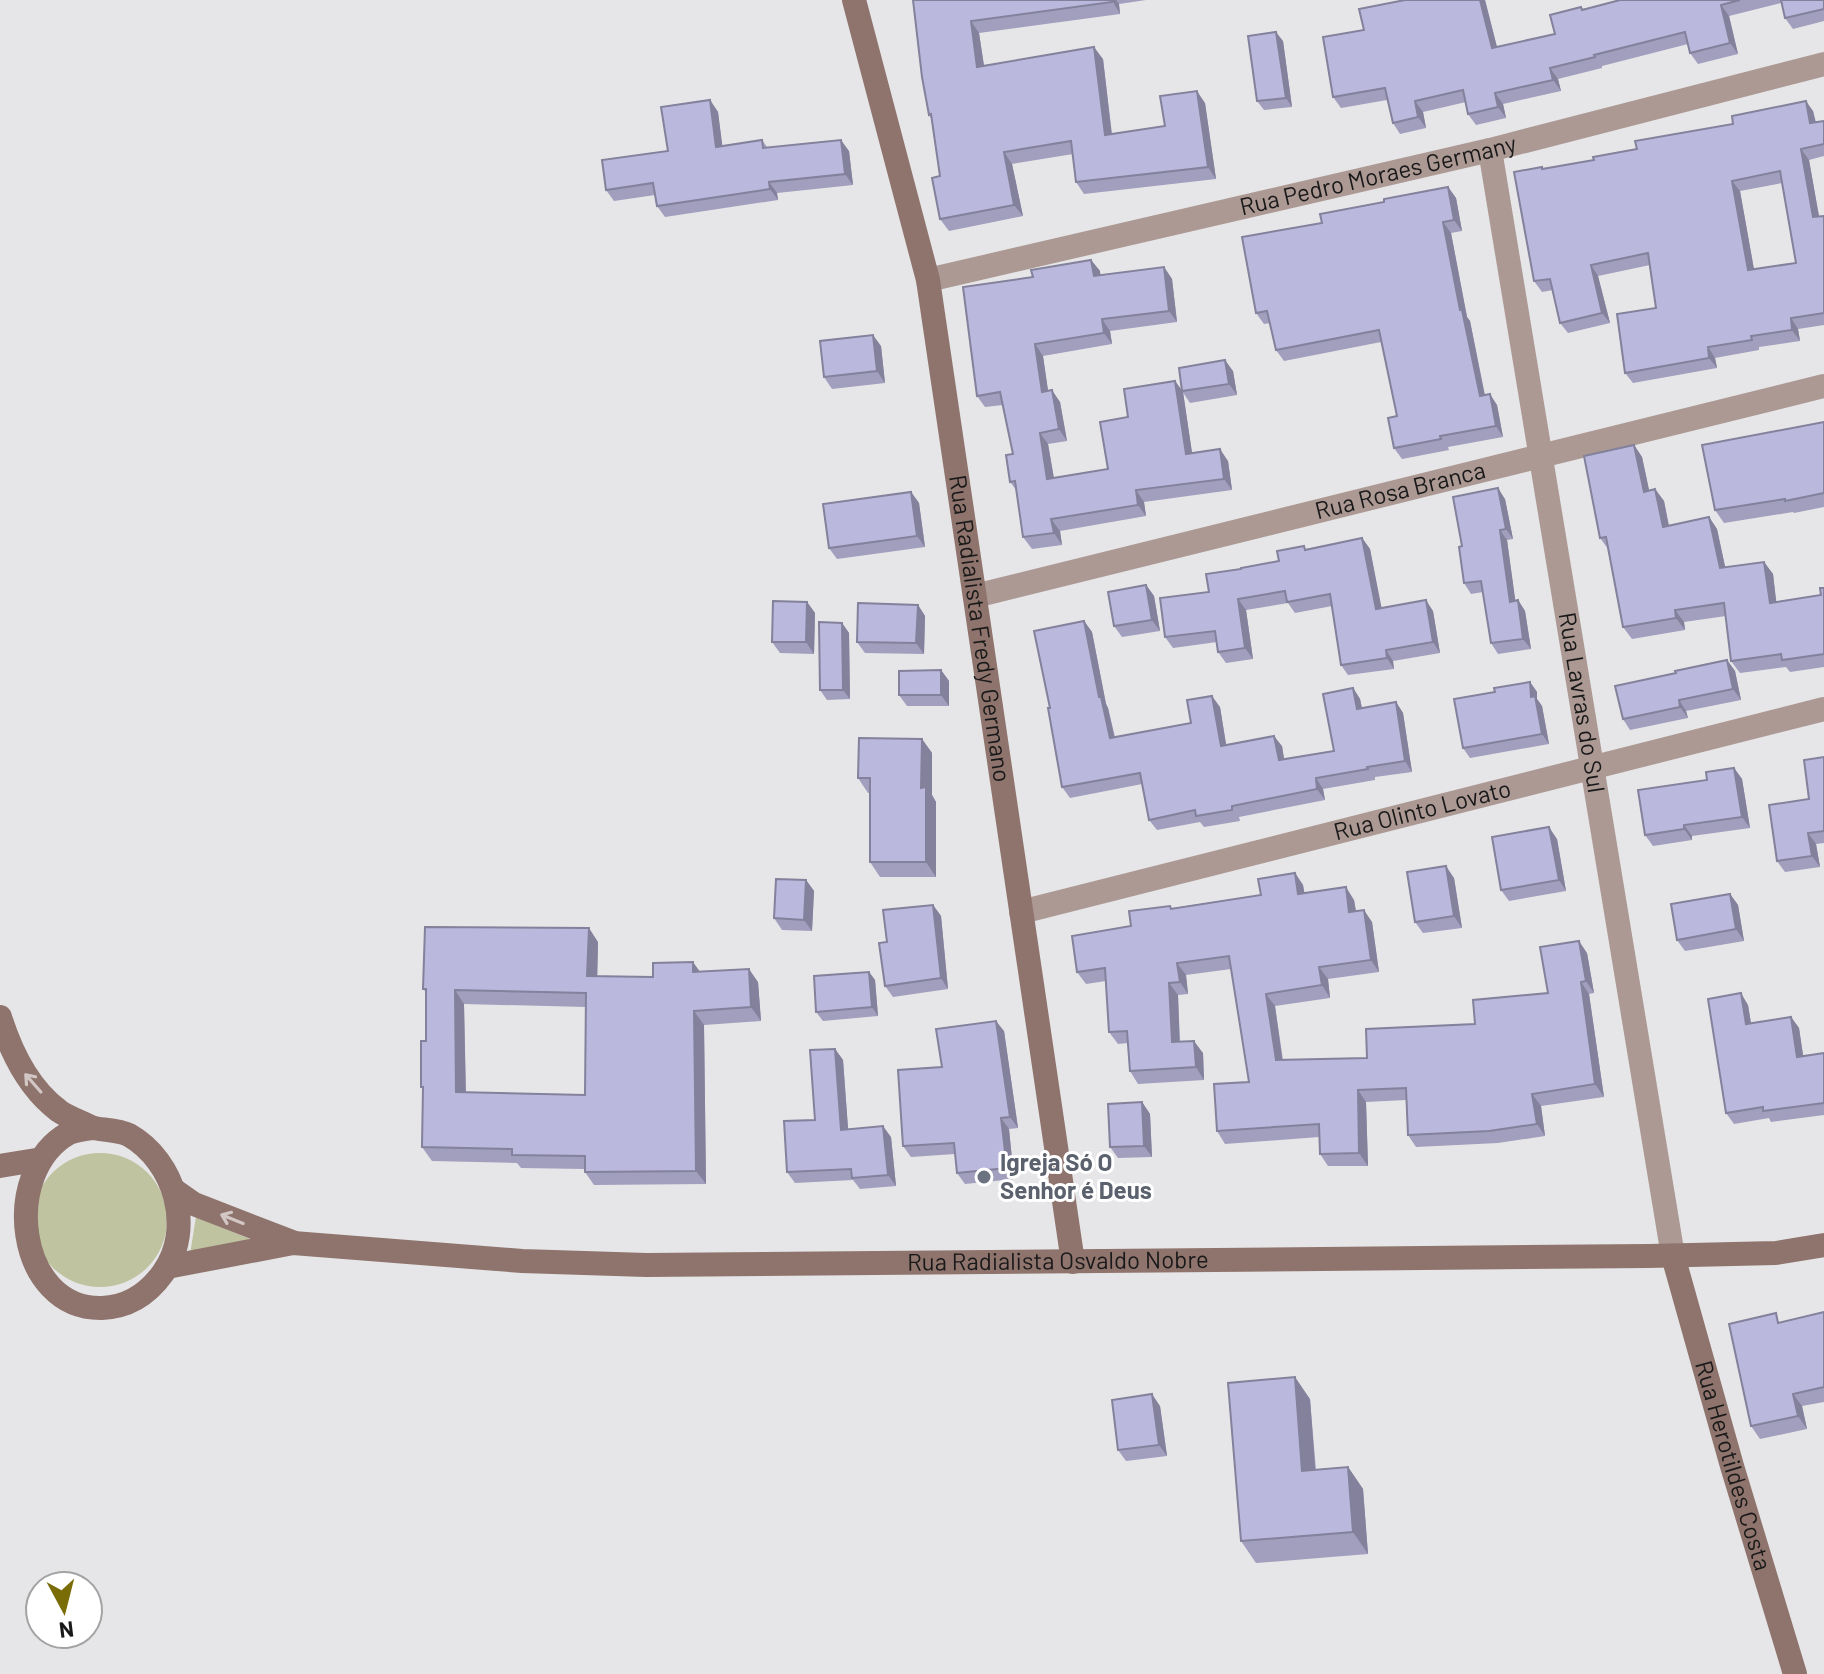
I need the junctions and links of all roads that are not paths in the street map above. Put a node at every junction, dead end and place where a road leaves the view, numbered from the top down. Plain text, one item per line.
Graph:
1 (854, 0) edge
2 (1824, 64) edge
3 (1490, 150) junction
4 (928, 280) junction
5 (1824, 386) edge
6 (1541, 456) junction
7 (975, 596) junction
8 (1824, 709) edge
9 (1592, 768) junction
10 (1021, 912) junction
11 (0, 1017) edge
12 (93, 1128) junction
13 (36, 1160) junction
14 (0, 1166) edge
15 (174, 1190) junction
16 (0, 1234) edge
17 (293, 1243) junction
18 (1824, 1245) edge
19 (25, 1248) junction
20 (1673, 1256) junction
21 (1073, 1262) junction
22 (167, 1267) junction
23 (1795, 1674) edge

1 - 4 street, Rua Radialista Fredy Germano
2 - 3 street, Rua Pedro Moraes Germany
3 - 4 street, Rua Pedro Moraes Germany
3 - 6 street, Rua Lavras do Sul
4 - 7 street, Rua Radialista Fredy Germano
5 - 6 street, Rua Rosa Branca
6 - 7 street, Rua Rosa Branca
6 - 9 street, Rua Lavras do Sul
7 - 10 street, Rua Radialista Fredy Germano
8 - 9 street, Rua Olinto Lovato
9 - 10 street, Rua Olinto Lovato
9 - 20 street, Rua Lavras do Sul
10 - 21 street, Rua Radialista Fredy Germano
12 -> 11 street
12 - 13 street
12 - 15 street
13 - 14 street
13 - 19 street
17 -> 15 street, Rua Radialista Osvaldo Nobre
15 - 22 street
16 - 19 street
17 - 21 street, Rua Radialista Osvaldo Nobre
17 - 22 street, Rua Radialista Osvaldo Nobre
18 - 20 street, Rua Radialista Osvaldo Nobre
19 - 22 street
20 - 21 street, Rua Radialista Osvaldo Nobre
20 - 23 street, Rua Herotildes Costa

